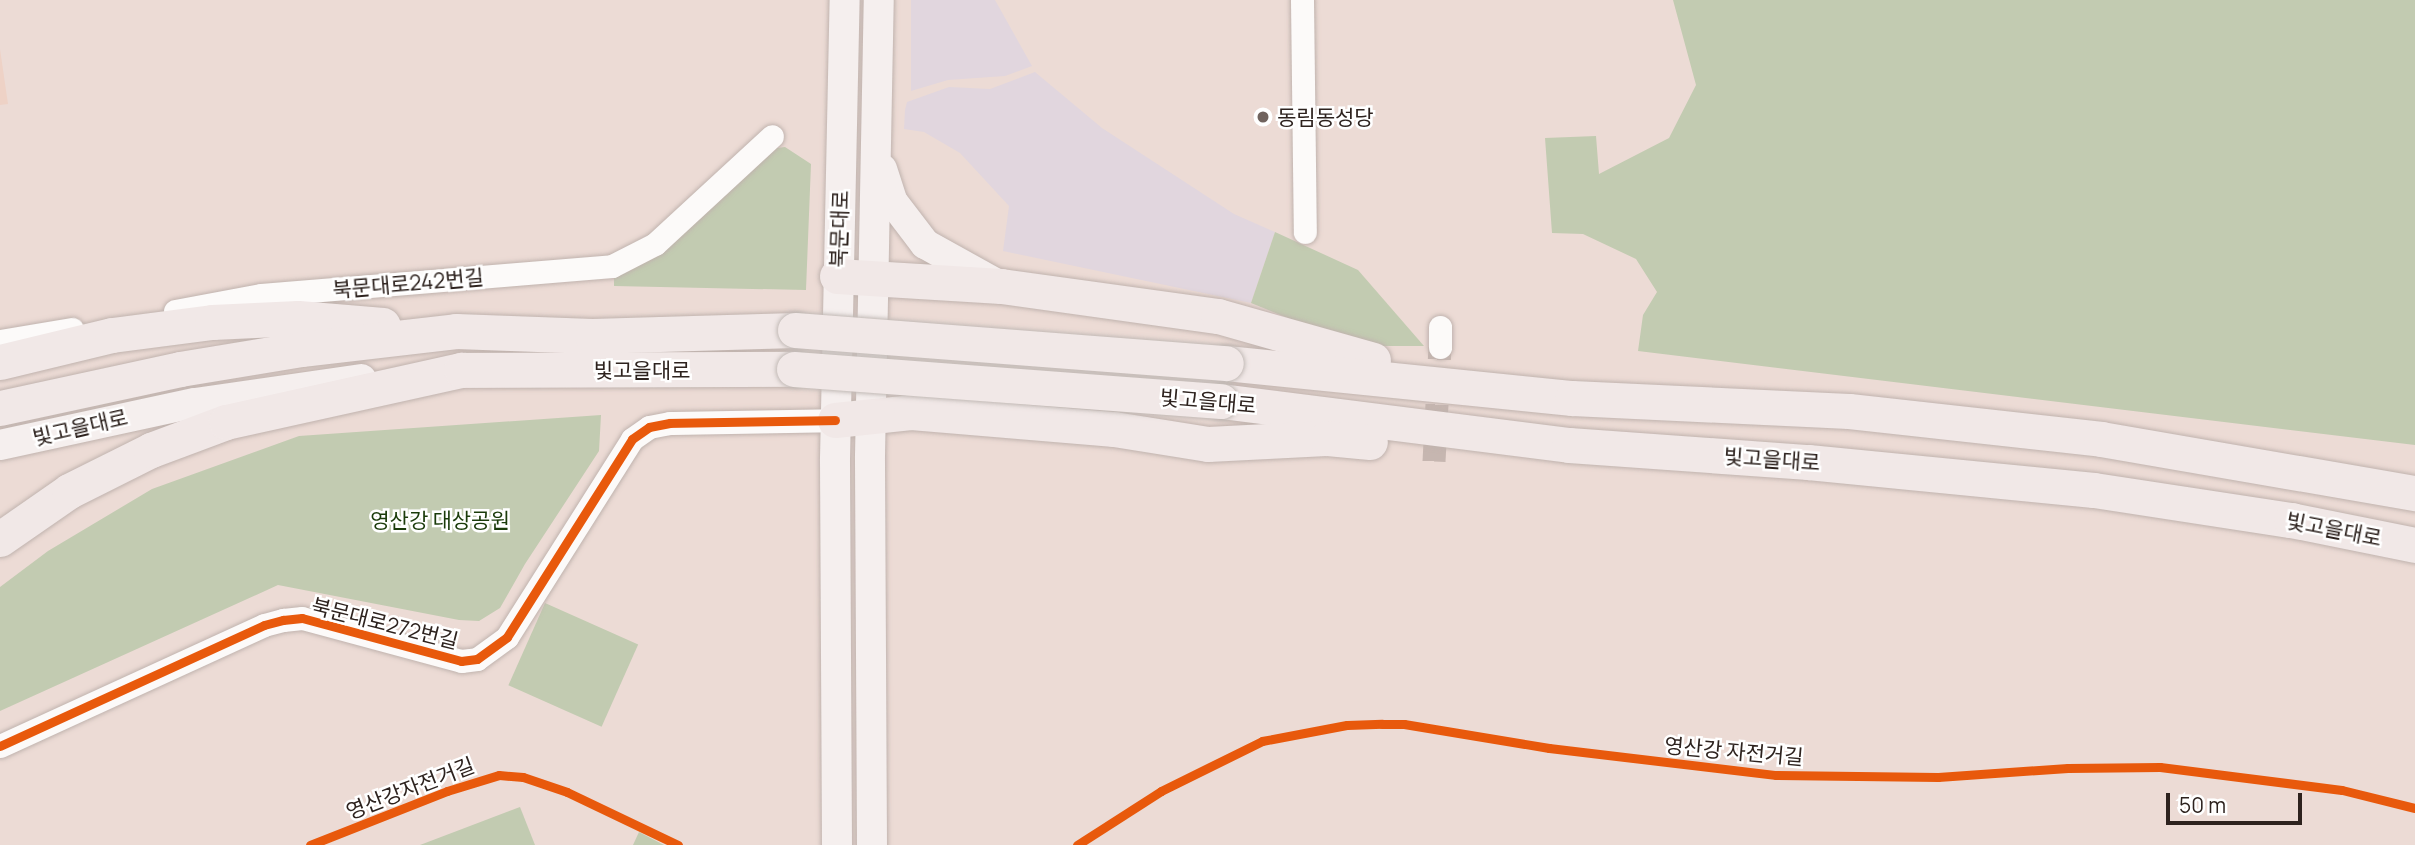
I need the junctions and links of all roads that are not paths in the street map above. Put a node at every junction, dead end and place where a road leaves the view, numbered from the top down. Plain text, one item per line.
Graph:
1 (845, 0) edge
2 (879, 0) edge
3 (1302, 0) edge
4 (772, 136) dead end
5 (877, 156) junction
6 (1305, 232) dead end
7 (837, 276) junction
8 (875, 277) junction
9 (1001, 286) junction
10 (456, 331) junction
11 (0, 341) edge
12 (0, 362) edge
13 (461, 370) junction
14 (1572, 398) junction
15 (0, 408) edge
16 (873, 417) junction
17 (835, 420) junction
18 (1569, 444) junction
19 (0, 445) edge
20 (2415, 493) edge
21 (0, 539) edge
22 (2415, 545) edge
23 (0, 746) edge
24 (837, 845) edge
25 (872, 845) edge

1 - 7 main road, 북문대로
2 - 5 main road, 북문대로
3 - 6 street
4 - 11 street, 북문대로242번길
5 - 8 main road, 북문대로
5 - 9 main road
7 - 8 highway
7 - 17 main road, 북문대로
8 - 9 highway
8 - 16 main road, 북문대로
9 - 14 highway
10 - 12 highway
10 - 14 highway, 빛고을대로, bridge
10 - 15 highway, 빛고을대로
13 - 18 highway, 빛고을대로, bridge
13 - 19 main road, 빛고을대로
13 - 21 highway
14 - 20 highway, 빛고을대로
16 - 17 highway
16 - 18 highway
16 - 25 main road, 북문대로
17 - 23 street, 북문대로272번길
17 - 24 main road, 북문대로
18 - 22 highway, 빛고을대로

